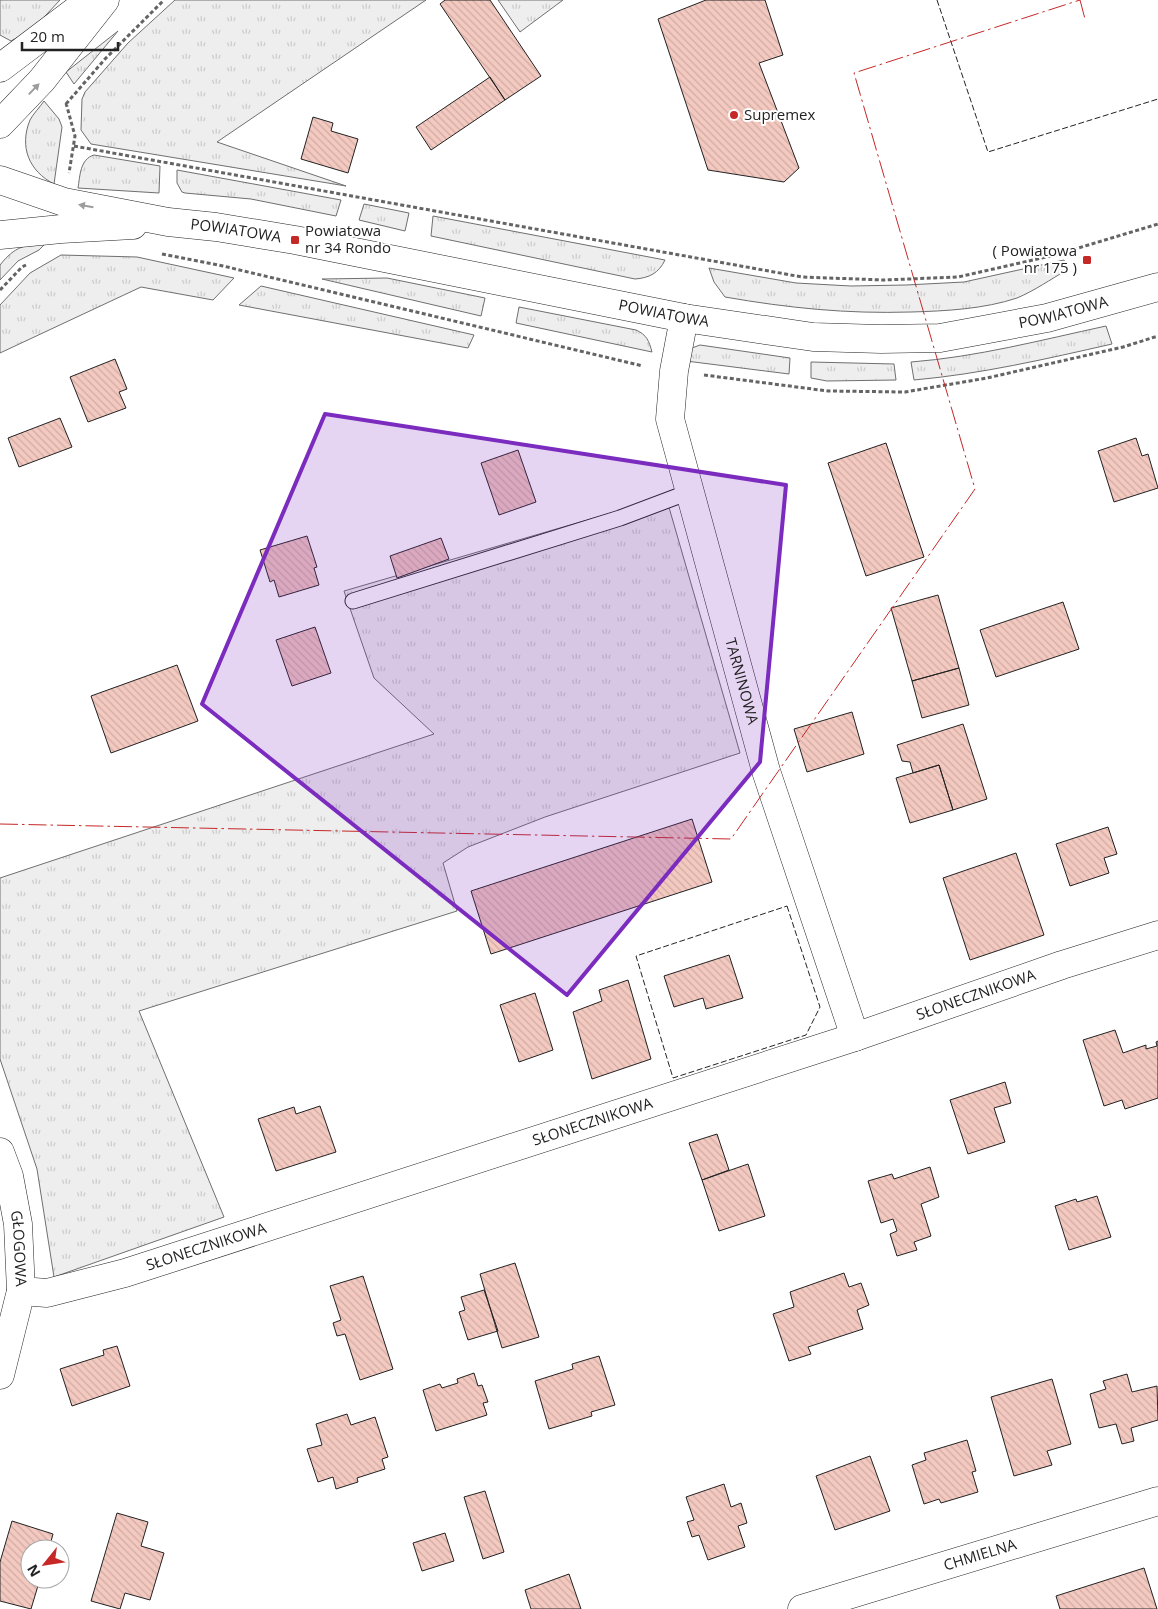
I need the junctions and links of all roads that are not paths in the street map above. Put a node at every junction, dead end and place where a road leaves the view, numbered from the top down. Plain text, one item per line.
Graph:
1 (90, 0) edge
2 (104, 0) edge
3 (0, 68) edge
4 (0, 124) edge
5 (0, 180) edge
6 (168, 222) junction
7 (0, 235) edge
8 (1158, 287) edge
9 (684, 318) junction
10 (689, 492) junction
11 (353, 601) dead end
12 (1158, 935) edge
13 (855, 1037) junction
14 (0, 1152) edge
15 (22, 1291) junction
16 (0, 1375) edge
17 (1158, 1501) edge
18 (802, 1609) edge

1 - 3 main road
4 -> 2 main road
6 -> 5 main road, POWIATOWA
6 - 7 main road, POWIATOWA
6 - 9 main road, POWIATOWA
8 - 9 main road, POWIATOWA
9 - 10 main road, TARNINOWA
10 - 11 lane
10 - 13 main road, TARNINOWA
12 - 13 main road, SŁONECZNIKOWA
13 - 15 main road, SŁONECZNIKOWA
14 - 15 main road, GŁOGOWA
15 - 16 main road, GŁOGOWA
17 - 18 main road, CHMIELNA

